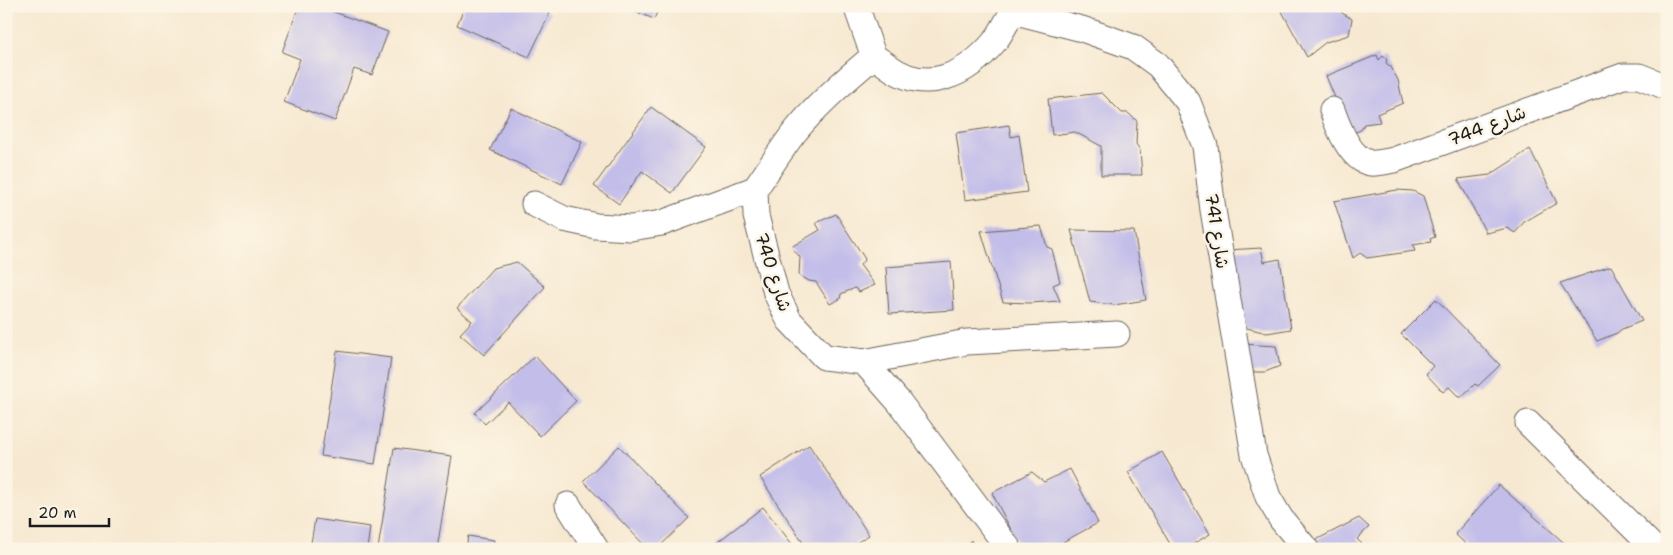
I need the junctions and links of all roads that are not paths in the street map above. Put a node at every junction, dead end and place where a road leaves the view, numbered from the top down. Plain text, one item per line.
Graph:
1 (856, 6) edge
2 (1012, 9) edge
3 (874, 56) junction
4 (1667, 87) edge
5 (1332, 110) dead end
6 (755, 189) junction
7 (534, 204) dead end
8 (1117, 334) dead end
9 (864, 362) junction
10 (1528, 423) dead end
11 (568, 505) dead end
12 (596, 549) edge
13 (1009, 549) edge
14 (1306, 549) edge
15 (1655, 549) edge

1 - 3 street
2 - 3 street
2 - 14 street, شارع 741
3 - 6 street
4 - 5 street, شارع 744
6 - 7 street
6 - 9 street, شارع 740
8 - 9 street, شارع 740
9 - 13 street
10 - 15 street
11 - 12 street

